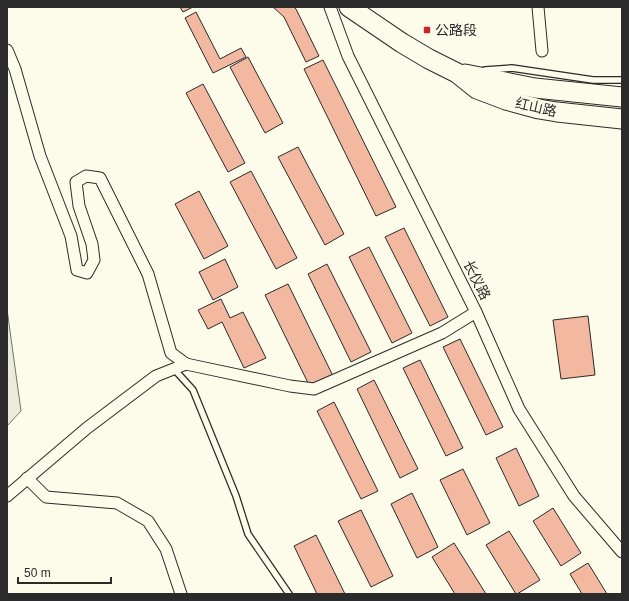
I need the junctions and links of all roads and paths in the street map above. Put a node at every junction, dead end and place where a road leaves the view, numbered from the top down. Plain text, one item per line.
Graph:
1 (330, 7) edge
2 (349, 7) edge
3 (538, 7) edge
4 (7, 50) edge
5 (542, 51) dead end
6 (457, 73) junction
7 (622, 80) edge
8 (622, 96) edge
9 (622, 119) edge
10 (476, 312) junction
11 (186, 364) junction
12 (174, 369) junction
13 (27, 478) junction
14 (7, 496) edge
15 (622, 552) edge
16 (181, 594) edge
17 (289, 594) edge

1 - 10 street, 长仪路
2 - 6 highway, 红山路
3 - 5 street
4 - 11 street
6 - 7 lane
6 - 8 highway, 红山路
6 - 9 highway, 红山路
10 - 11 street
10 - 15 street, 长仪路
11 - 12 street
12 - 13 street
12 - 17 lane
13 - 14 street
13 - 16 street

